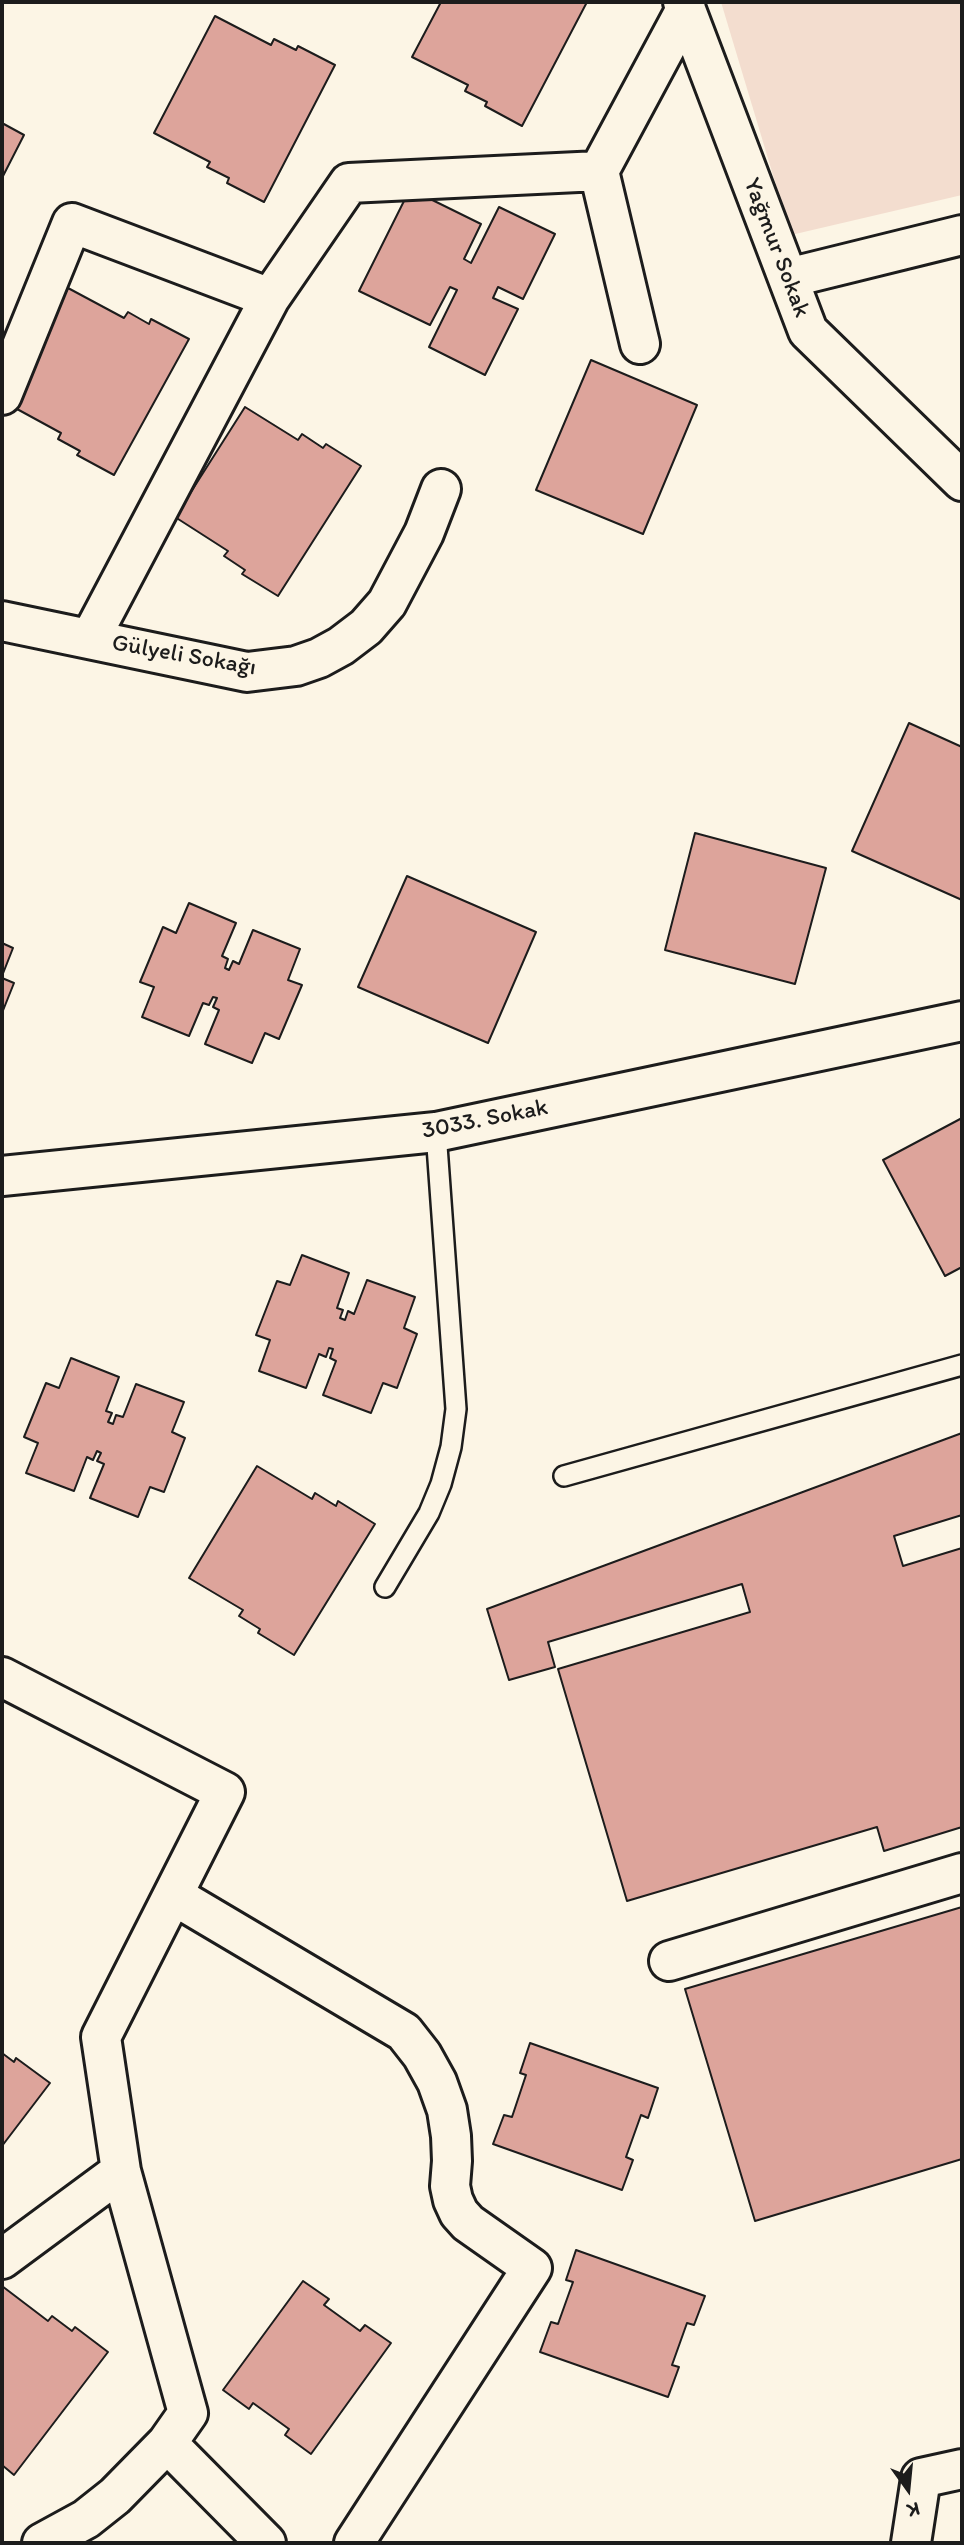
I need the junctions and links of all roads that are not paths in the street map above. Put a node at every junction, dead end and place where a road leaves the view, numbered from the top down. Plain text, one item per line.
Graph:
1 (685, 5) edge
2 (599, 171) junction
3 (962, 235) edge
4 (788, 278) junction
5 (270, 298) junction
6 (640, 344) dead end
7 (2, 394) edge
8 (962, 481) edge
9 (441, 489) dead end
10 (2, 621) edge
11 (90, 639) junction
12 (962, 1021) edge
13 (436, 1132) junction
14 (2, 1176) edge
15 (962, 1365) edge
16 (564, 1476) dead end
17 (384, 1587) dead end
18 (2, 1677) edge
19 (962, 1873) edge
20 (173, 1895) junction
21 (669, 1961) dead end
22 (121, 2171) junction
23 (2, 2259) edge
24 (167, 2443) junction
25 (962, 2469) edge
26 (42, 2543) edge
27 (266, 2543) edge
28 (354, 2543) edge
29 (911, 2543) edge

1 - 2 street
1 - 4 street, Yağmur Sokak
2 - 5 street
2 - 6 street
3 - 4 street
4 - 8 street, Yağmur Sokak
5 - 7 street
5 - 11 street
9 - 11 street, Gülyeli Sokağı
10 - 11 street, Gülyeli Sokağı
12 - 13 street, 3033. Sokak
13 - 14 street, 3033. Sokak
13 - 17 lane
15 - 16 lane
18 - 20 street
19 - 21 street
20 - 22 street
20 - 28 street
22 - 23 street
22 - 24 street
24 - 26 street
24 - 27 street
25 - 29 street

